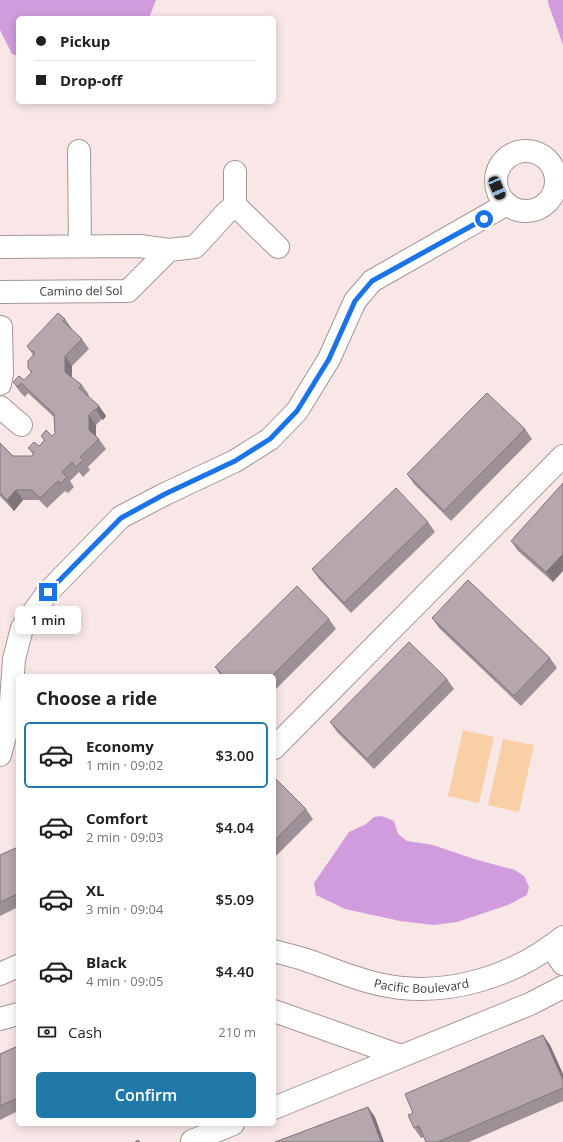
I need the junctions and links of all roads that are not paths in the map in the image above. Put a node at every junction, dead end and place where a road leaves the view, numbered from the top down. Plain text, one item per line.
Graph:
1 (79, 152) dead end
2 (235, 172) dead end
3 (507, 204) dead end
4 (230, 209) junction
5 (80, 246) junction
6 (278, 246) dead end
7 (0, 247) edge
8 (169, 250) junction
9 (0, 292) edge
10 (1, 327) edge
11 (0, 384) edge
12 (0, 407) edge
13 (21, 425) dead end
14 (563, 456) edge
15 (276, 746) edge
16 (0, 755) edge
17 (557, 941) edge
18 (276, 951) edge
19 (563, 964) edge
20 (16, 967) edge
21 (0, 974) edge
22 (563, 987) edge
23 (276, 1012) edge
24 (16, 1015) edge
25 (0, 1019) edge
26 (401, 1056) junction
27 (276, 1107) edge
28 (226, 1126) edge
29 (190, 1136) edge

1 - 5 street
2 - 4 street
3 - 16 street
4 - 6 street
4 - 8 street
5 - 7 street
5 - 8 street
8 - 9 street, Camino del Sol
10 - 11 street
12 - 13 street
14 - 15 street
17 - 18 street, Pacific Boulevard
17 - 19 street
20 - 21 street
22 - 26 street
23 - 26 street
24 - 25 street
26 - 27 street
28 - 29 street

